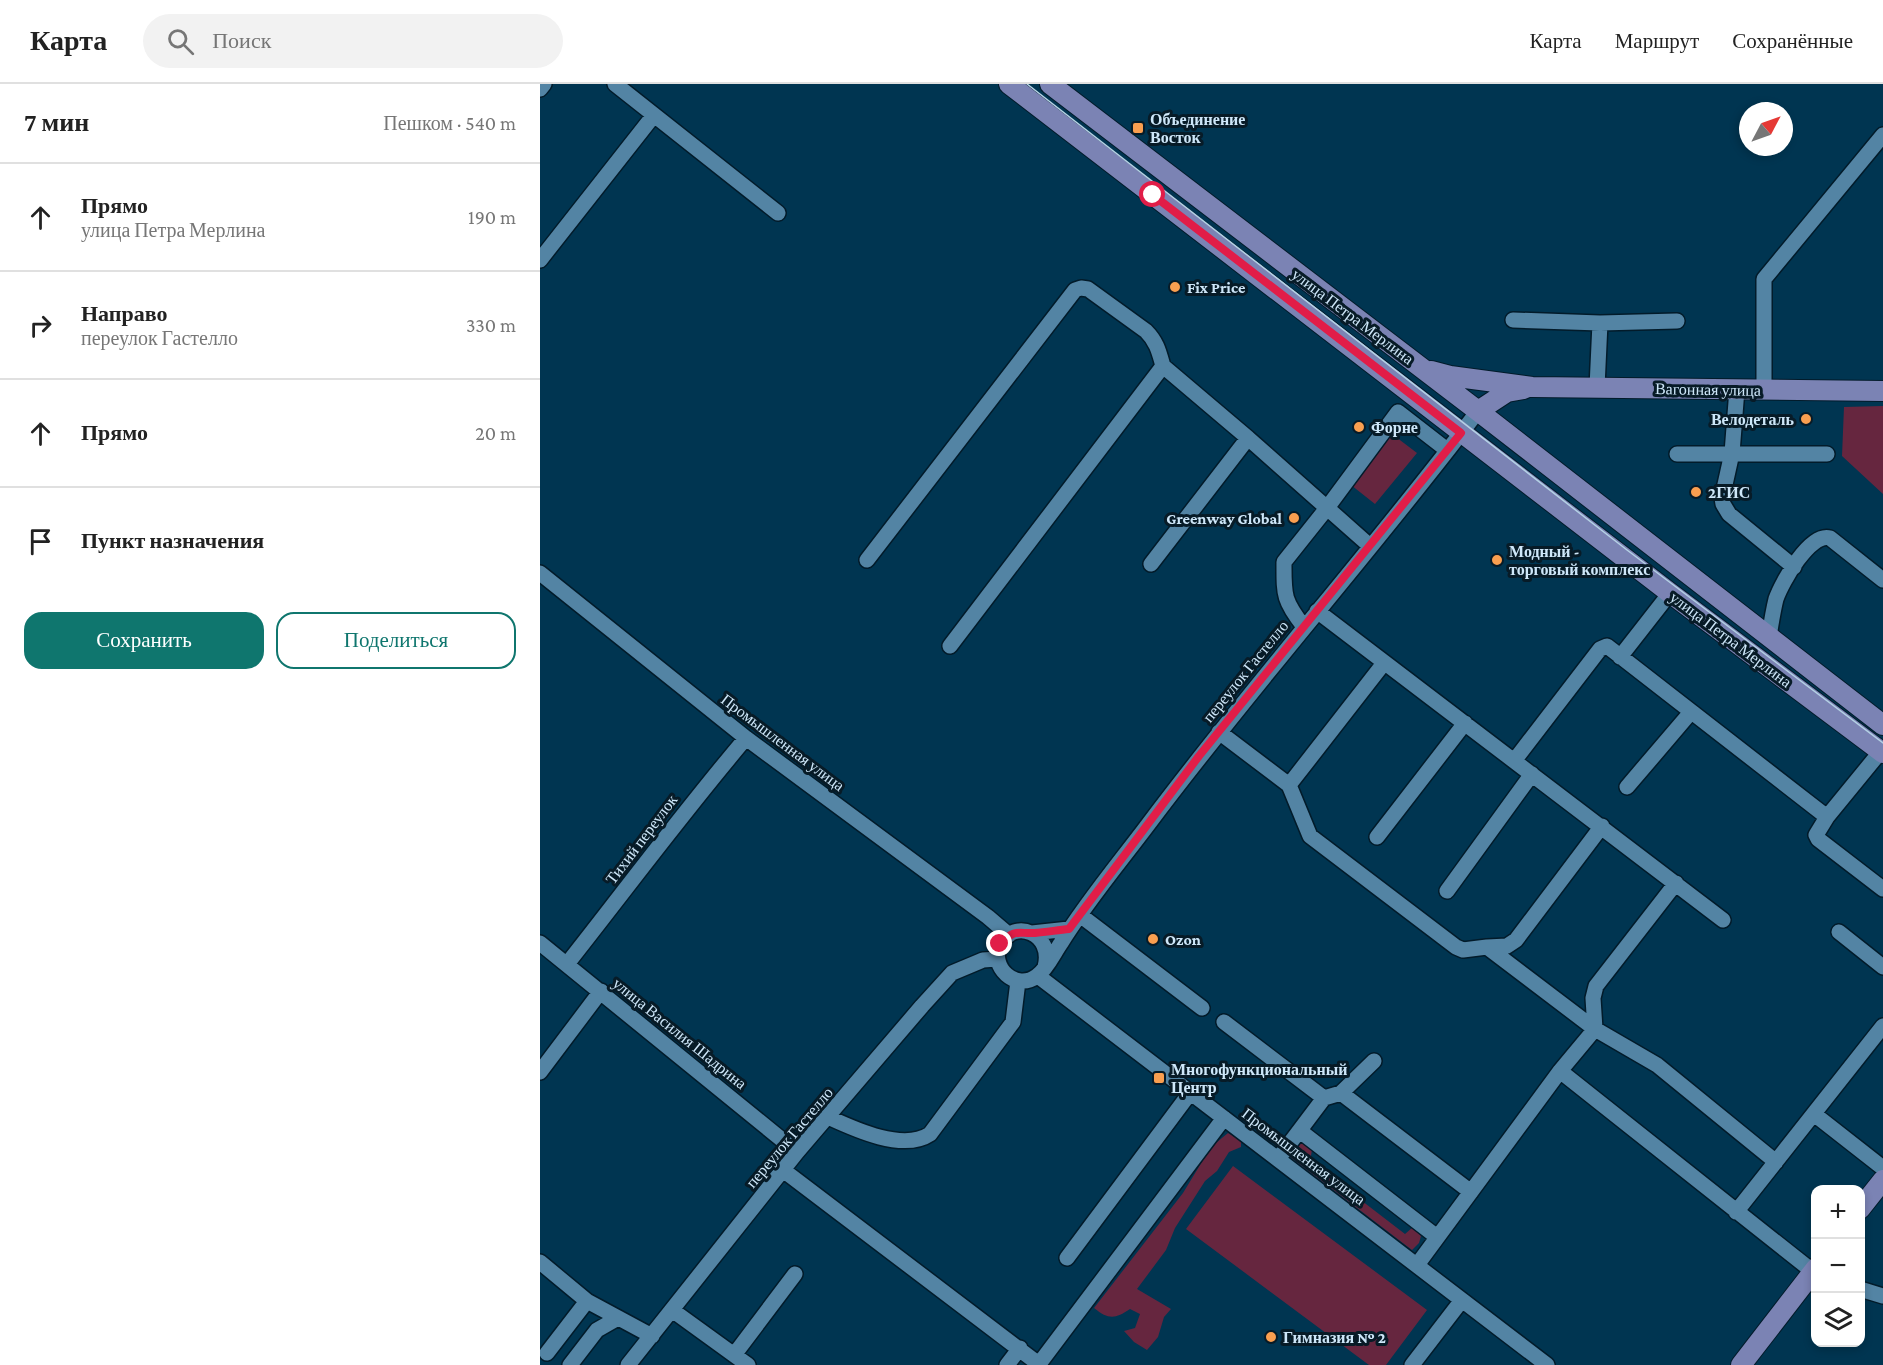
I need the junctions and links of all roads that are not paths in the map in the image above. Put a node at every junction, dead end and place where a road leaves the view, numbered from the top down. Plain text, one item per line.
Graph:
1 (544, 84) edge
2 (615, 84) edge
3 (1009, 84) edge
4 (1050, 84) edge
5 (540, 89) edge
6 (654, 115) junction
7 (1883, 135) edge
8 (778, 213) dead end
9 (540, 260) edge
10 (1513, 320) dead end
11 (1677, 321) dead end
12 (1600, 323) junction
13 (1163, 366) junction
14 (1421, 368) junction
15 (1532, 387) junction
16 (1597, 387) junction
17 (1737, 389) junction
18 (1764, 390) junction
19 (1883, 391) edge
20 (1478, 411) junction
21 (1461, 433) junction
22 (1248, 438) junction
23 (1447, 450) junction
24 (1732, 453) junction
25 (1677, 454) dead end
26 (1827, 454) dead end
27 (1327, 508) junction
28 (1370, 546) junction
29 (867, 560) dead end
30 (1151, 564) dead end
31 (1794, 567) junction
32 (540, 573) edge
33 (1883, 580) edge
34 (1670, 593) junction
35 (1317, 611) junction
36 (1304, 627) junction
37 (1769, 637) junction
38 (950, 646) dead end
39 (1620, 657) junction
40 (1384, 663) junction
41 (1691, 711) junction
42 (1465, 723) junction
43 (1883, 725) edge
44 (1219, 732) junction
45 (746, 738) junction
46 (1882, 752) edge
47 (1514, 761) junction
48 (1532, 774) junction
49 (1289, 785) junction
50 (1627, 787) dead end
51 (1827, 817) junction
52 (1602, 826) junction
53 (1377, 837) dead end
54 (1676, 883) junction
55 (1883, 889) edge
56 (1447, 891) dead end
57 (1080, 915) junction
58 (1723, 920) dead end
59 (1069, 929) junction
60 (1839, 932) dead end
61 (1032, 933) junction
62 (1005, 939) junction
63 (540, 943) edge
64 (1487, 947) junction
65 (997, 959) junction
66 (567, 964) junction
67 (1883, 967) edge
68 (1042, 972) junction
69 (951, 973) junction
70 (1018, 981) junction
71 (601, 991) junction
72 (1202, 1008) dead end
73 (1224, 1022) dead end
74 (1883, 1026) edge
75 (1595, 1029) junction
76 (1374, 1061) dead end
77 (1560, 1071) junction
78 (540, 1072) edge
79 (1190, 1093) junction
80 (1341, 1093) junction
81 (1324, 1098) junction
82 (1814, 1114) junction
83 (828, 1117) junction
84 (1224, 1118) junction
85 (1300, 1131) junction
86 (797, 1152) junction
87 (1278, 1159) junction
88 (1776, 1162) junction
89 (1883, 1168) edge
90 (783, 1170) junction
91 (1883, 1180) edge
92 (1471, 1192) junction
93 (1865, 1203) edge
94 (1736, 1212) junction
95 (1437, 1237) junction
96 (1067, 1258) dead end
97 (540, 1263) edge
98 (1417, 1265) junction
99 (1811, 1270) edge
100 (795, 1275) dead end
101 (1811, 1276) edge
102 (1865, 1291) edge
103 (1883, 1296) edge
104 (1462, 1300) junction
105 (587, 1301) junction
106 (672, 1310) junction
107 (618, 1318) junction
108 (652, 1336) junction
109 (1020, 1348) junction
110 (542, 1354) edge
111 (734, 1355) junction
112 (570, 1365) edge
113 (628, 1365) edge
114 (748, 1365) edge
115 (1007, 1365) edge
116 (1039, 1365) edge
117 (1412, 1365) edge
118 (1547, 1365) edge
119 (1741, 1365) edge

1 - 5 street
2 - 6 street
3 - 21 main road, улица Петра Мерлина
4 - 14 main road, улица Петра Мерлина
6 - 8 street
6 - 9 street
7 - 18 street
10 - 12 street
11 - 12 street
12 - 16 street
13 - 22 street
13 - 29 street
13 - 38 street
14 - 15 main road, Вагонная улица
14 - 20 main road, улица Петра Мерлина
15 - 16 main road, Вагонная улица
15 - 20 main road, Вагонная улица
16 - 17 main road, Вагонная улица
17 - 18 main road, Вагонная улица
17 - 24 street
18 - 19 main road, Вагонная улица
20 - 21 street, переулок Гастелло
20 - 37 main road, улица Петра Мерлина
21 - 23 street, переулок Гастелло
21 - 34 main road, улица Петра Мерлина
22 - 27 street
22 - 30 street
23 - 27 street
23 - 28 street, переулок Гастелло
24 - 25 street
24 - 26 street
24 - 31 street
27 - 28 street
27 - 36 street
28 - 35 street, переулок Гастелло
31 - 33 street
31 - 37 street
32 - 45 street, Промышленная улица
34 - 39 street
34 - 46 main road, улица Петра Мерлина
35 - 36 street, переулок Гастелло
35 - 40 street
36 - 44 street, переулок Гастелло
37 - 43 main road, улица Петра Мерлина
39 - 41 street
39 - 47 street
40 - 42 street
40 - 49 street
41 - 50 street
41 - 51 street
42 - 47 street
42 - 53 street
44 - 49 street
44 - 57 street, переулок Гастелло
45 - 62 street, Промышленная улица
45 - 66 street, Тихий переулок
46 - 51 street
47 - 48 street
48 - 52 street
48 - 56 street
49 - 64 street
51 - 55 street
52 - 54 street
52 - 64 street
54 - 58 street
54 - 75 street
57 - 59 street, переулок Гастелло
57 - 72 street
59 - 61 street
59 - 68 street, переулок Гастелло
60 - 67 street
61 - 62 street
61 - 68 street
62 - 65 street
62 - 69 street
63 - 66 street, улица Василия Шадрина
64 - 75 street
65 - 69 street, переулок Гастелло
65 - 70 street
66 - 71 street, улица Василия Шадрина
68 - 70 street
68 - 79 street, Промышленная улица
69 - 83 street, переулок Гастелло
70 - 83 street
71 - 78 street
71 - 86 street, улица Василия Шадрина
73 - 81 street
74 - 82 street
75 - 77 street
75 - 88 street
76 - 80 street
77 - 92 street
77 - 94 street
79 - 84 street, Промышленная улица
79 - 96 street
80 - 81 street
80 - 92 street
81 - 85 street
82 - 88 street
82 - 89 street
83 - 86 street, переулок Гастелло
84 - 87 street, Промышленная улица
84 - 116 street
85 - 87 street
85 - 95 street
86 - 90 street, переулок Гастелло
87 - 98 street, Промышленная улица
88 - 94 street
90 - 106 street, переулок Гастелло
90 - 109 street
91 - 93 main road
92 - 95 street
94 - 99 street
95 - 98 street
97 - 105 street
98 - 104 street, Промышленная улица
100 - 111 street
101 - 119 main road
102 - 103 street
104 - 117 street
104 - 118 street, Промышленная улица
105 - 107 street
105 - 110 street
106 - 108 street, переулок Гастелло
106 - 111 street
107 - 108 street
107 - 112 street
108 - 113 street, переулок Гастелло
109 - 115 street
109 - 116 street
111 - 114 street

